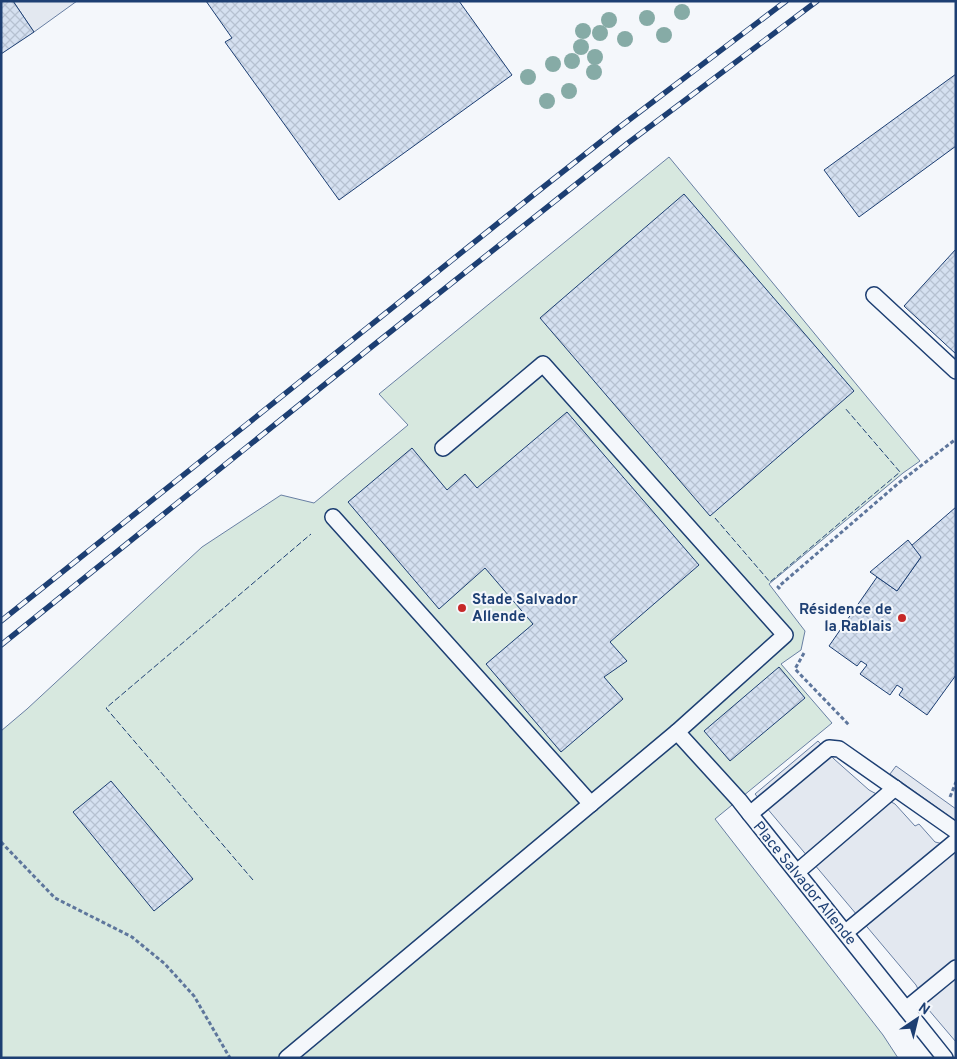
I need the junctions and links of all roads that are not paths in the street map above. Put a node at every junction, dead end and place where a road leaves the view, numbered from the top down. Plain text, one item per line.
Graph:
1 (874, 295) dead end
2 (956, 372) edge
3 (443, 448) dead end
4 (333, 517) dead end
5 (676, 732) junction
6 (895, 788) junction
7 (591, 804) junction
8 (750, 814) junction
9 (956, 831) edge
10 (956, 841) edge
11 (797, 872) junction
12 (846, 932) junction
13 (956, 968) edge
14 (906, 1010) junction
15 (287, 1058) edge
16 (945, 1058) edge

1 - 2 lane
3 - 5 lane
4 - 7 lane
5 - 7 lane
5 - 8 lane
6 - 8 lane, Place Salvador Allende
6 - 9 lane, Place Salvador Allende
6 - 11 lane
7 - 15 lane
8 - 11 lane, Place Salvador Allende
10 - 12 lane
11 - 12 lane, Place Salvador Allende
12 - 14 lane, Place Salvador Allende
13 - 14 lane
14 - 16 lane, Place Salvador Allende

